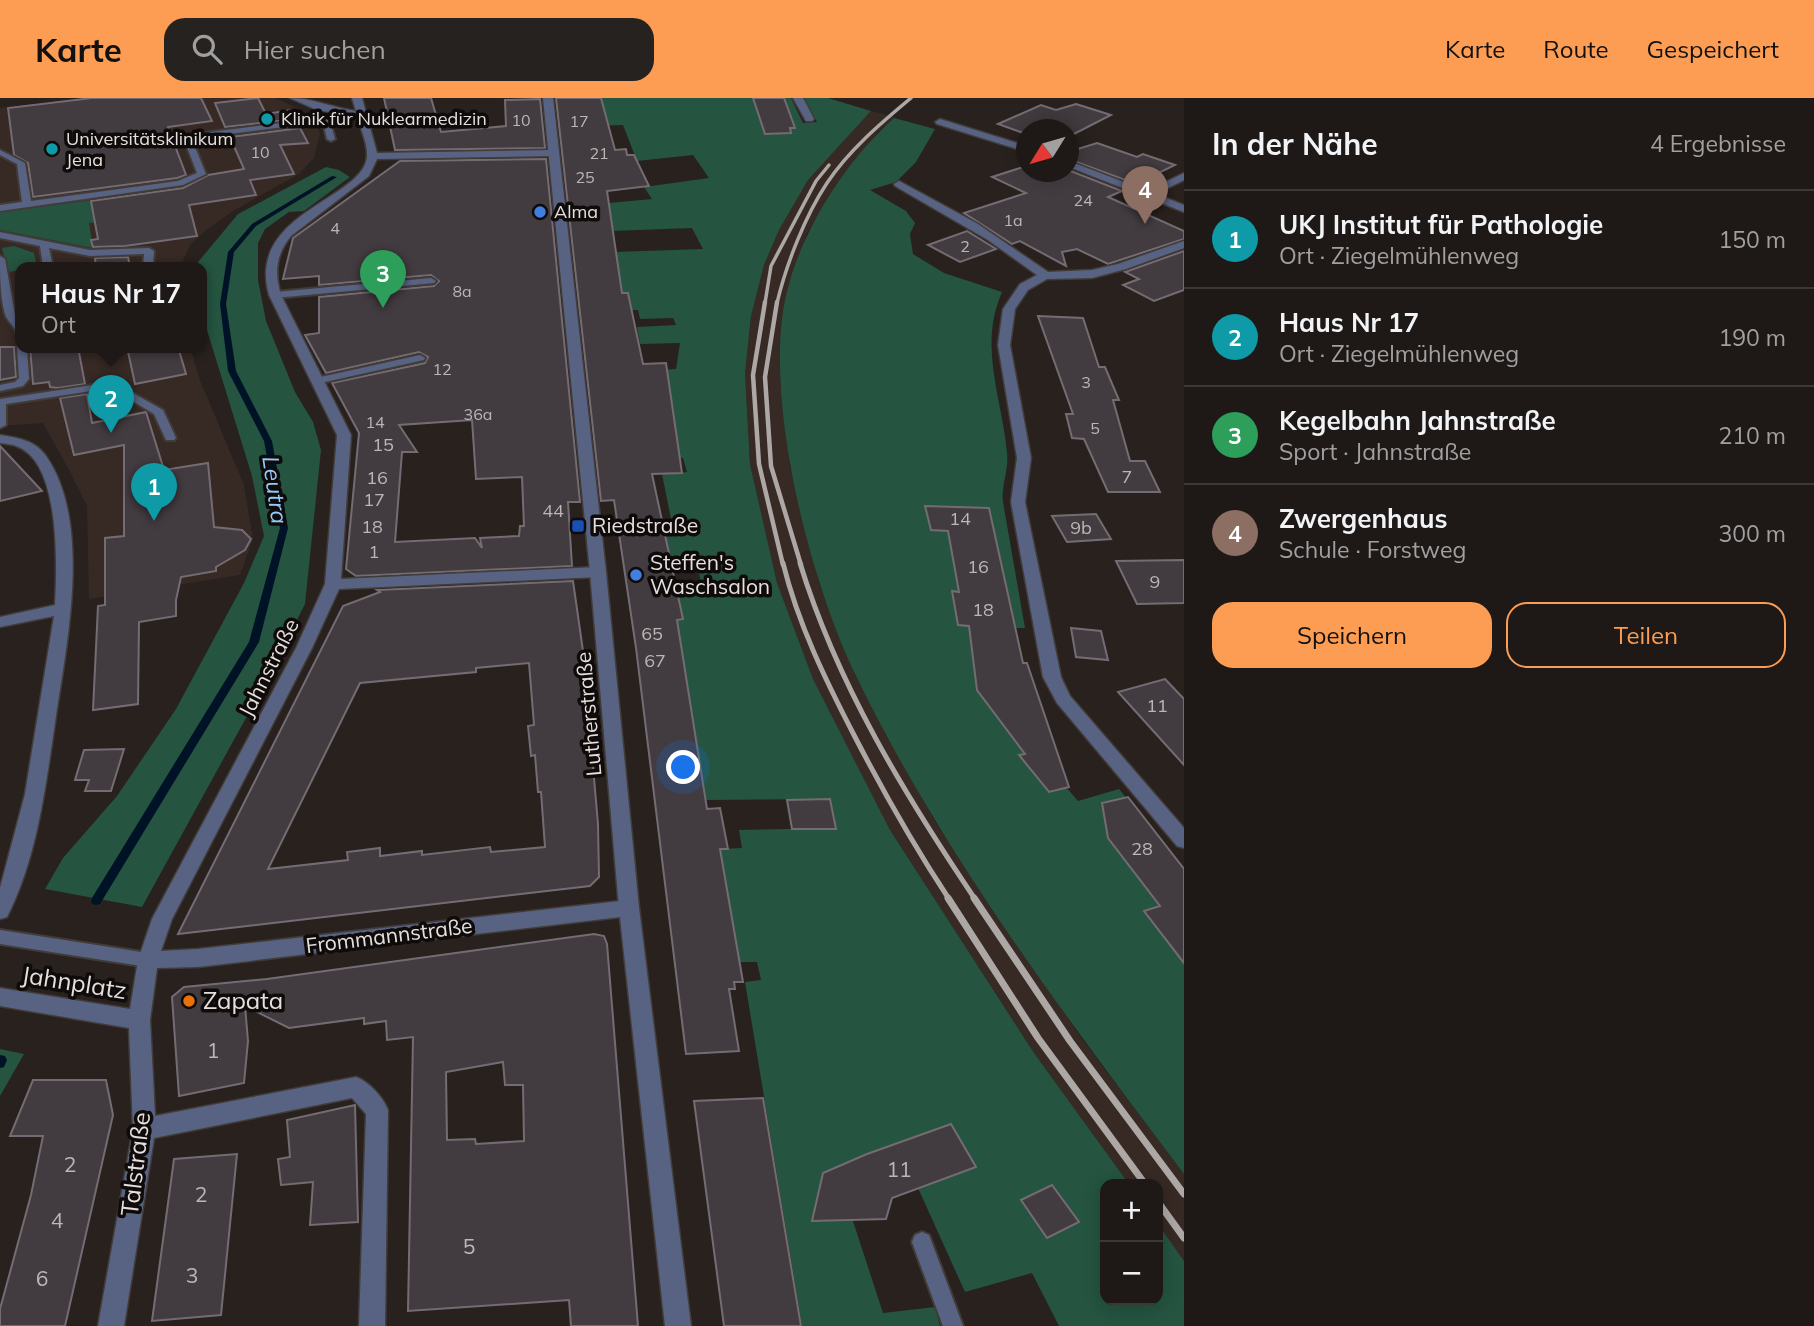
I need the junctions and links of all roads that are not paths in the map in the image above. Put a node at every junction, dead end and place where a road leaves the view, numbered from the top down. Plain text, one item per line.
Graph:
1 (295, 98) edge
2 (357, 98) edge
3 (548, 98) edge
4 (797, 98) edge
5 (360, 115) junction
6 (326, 119) junction
7 (809, 119) dead end
8 (940, 122) dead end
9 (331, 139) dead end
10 (1016, 146) edge
11 (0, 152) edge
12 (553, 153) junction
13 (373, 156) junction
14 (1079, 168) edge
15 (1184, 176) edge
16 (899, 184) dead end
17 (1148, 194) junction
18 (27, 204) junction
19 (0, 208) edge
20 (1184, 209) edge
21 (0, 235) edge
22 (44, 244) junction
23 (1184, 244) edge
24 (0, 259) edge
25 (47, 262) edge
26 (148, 262) edge
27 (1045, 276) junction
28 (431, 281) dead end
29 (275, 295) junction
30 (15, 320) edge
31 (22, 353) edge
32 (420, 358) dead end
33 (316, 381) junction
34 (0, 388) edge
35 (1, 403) edge
36 (0, 425) edge
37 (8, 438) edge
38 (170, 438) dead end
39 (598, 572) junction
40 (333, 584) junction
41 (63, 609) junction
42 (0, 622) edge
43 (1184, 841) edge
44 (629, 908) junction
45 (0, 911) edge
46 (0, 937) edge
47 (148, 960) junction
48 (0, 998) edge
49 (139, 1020) junction
50 (144, 1129) junction
51 (922, 1242) dead end
52 (111, 1326) edge
53 (372, 1326) edge
54 (678, 1326) edge
55 (953, 1326) edge

1 - 5 street
2 - 5 street
3 - 12 street, Lutherstraße
4 - 7 street
5 - 6 lane
5 - 13 street
6 - 9 lane
6 - 18 lane
8 - 10 street
11 - 18 lane
12 - 13 street
12 - 39 street, Lutherstraße
13 - 29 street, Jahnstraße
14 - 17 street
15 - 17 street
16 - 27 street
17 - 20 street
18 - 19 lane
21 - 22 lane
22 - 25 lane
22 - 26 lane
23 - 27 street
24 - 30 lane
27 - 43 street
28 - 29 lane
29 - 33 street, Jahnstraße
31 - 34 lane
32 - 33 lane
33 - 40 street, Jahnstraße
35 - 36 lane
35 - 38 lane
37 - 41 street
39 - 40 street
39 - 44 street, Lutherstraße
40 - 47 street, Jahnstraße
41 - 42 street
41 - 45 street
44 - 47 street, Frommannstraße
44 - 54 street, Lutherstraße
46 - 47 lane
47 - 49 street, Talstraße
48 - 49 street, Jahnplatz
49 - 50 street, Talstraße
50 - 52 street, Talstraße
50 - 53 street
51 - 55 lane

